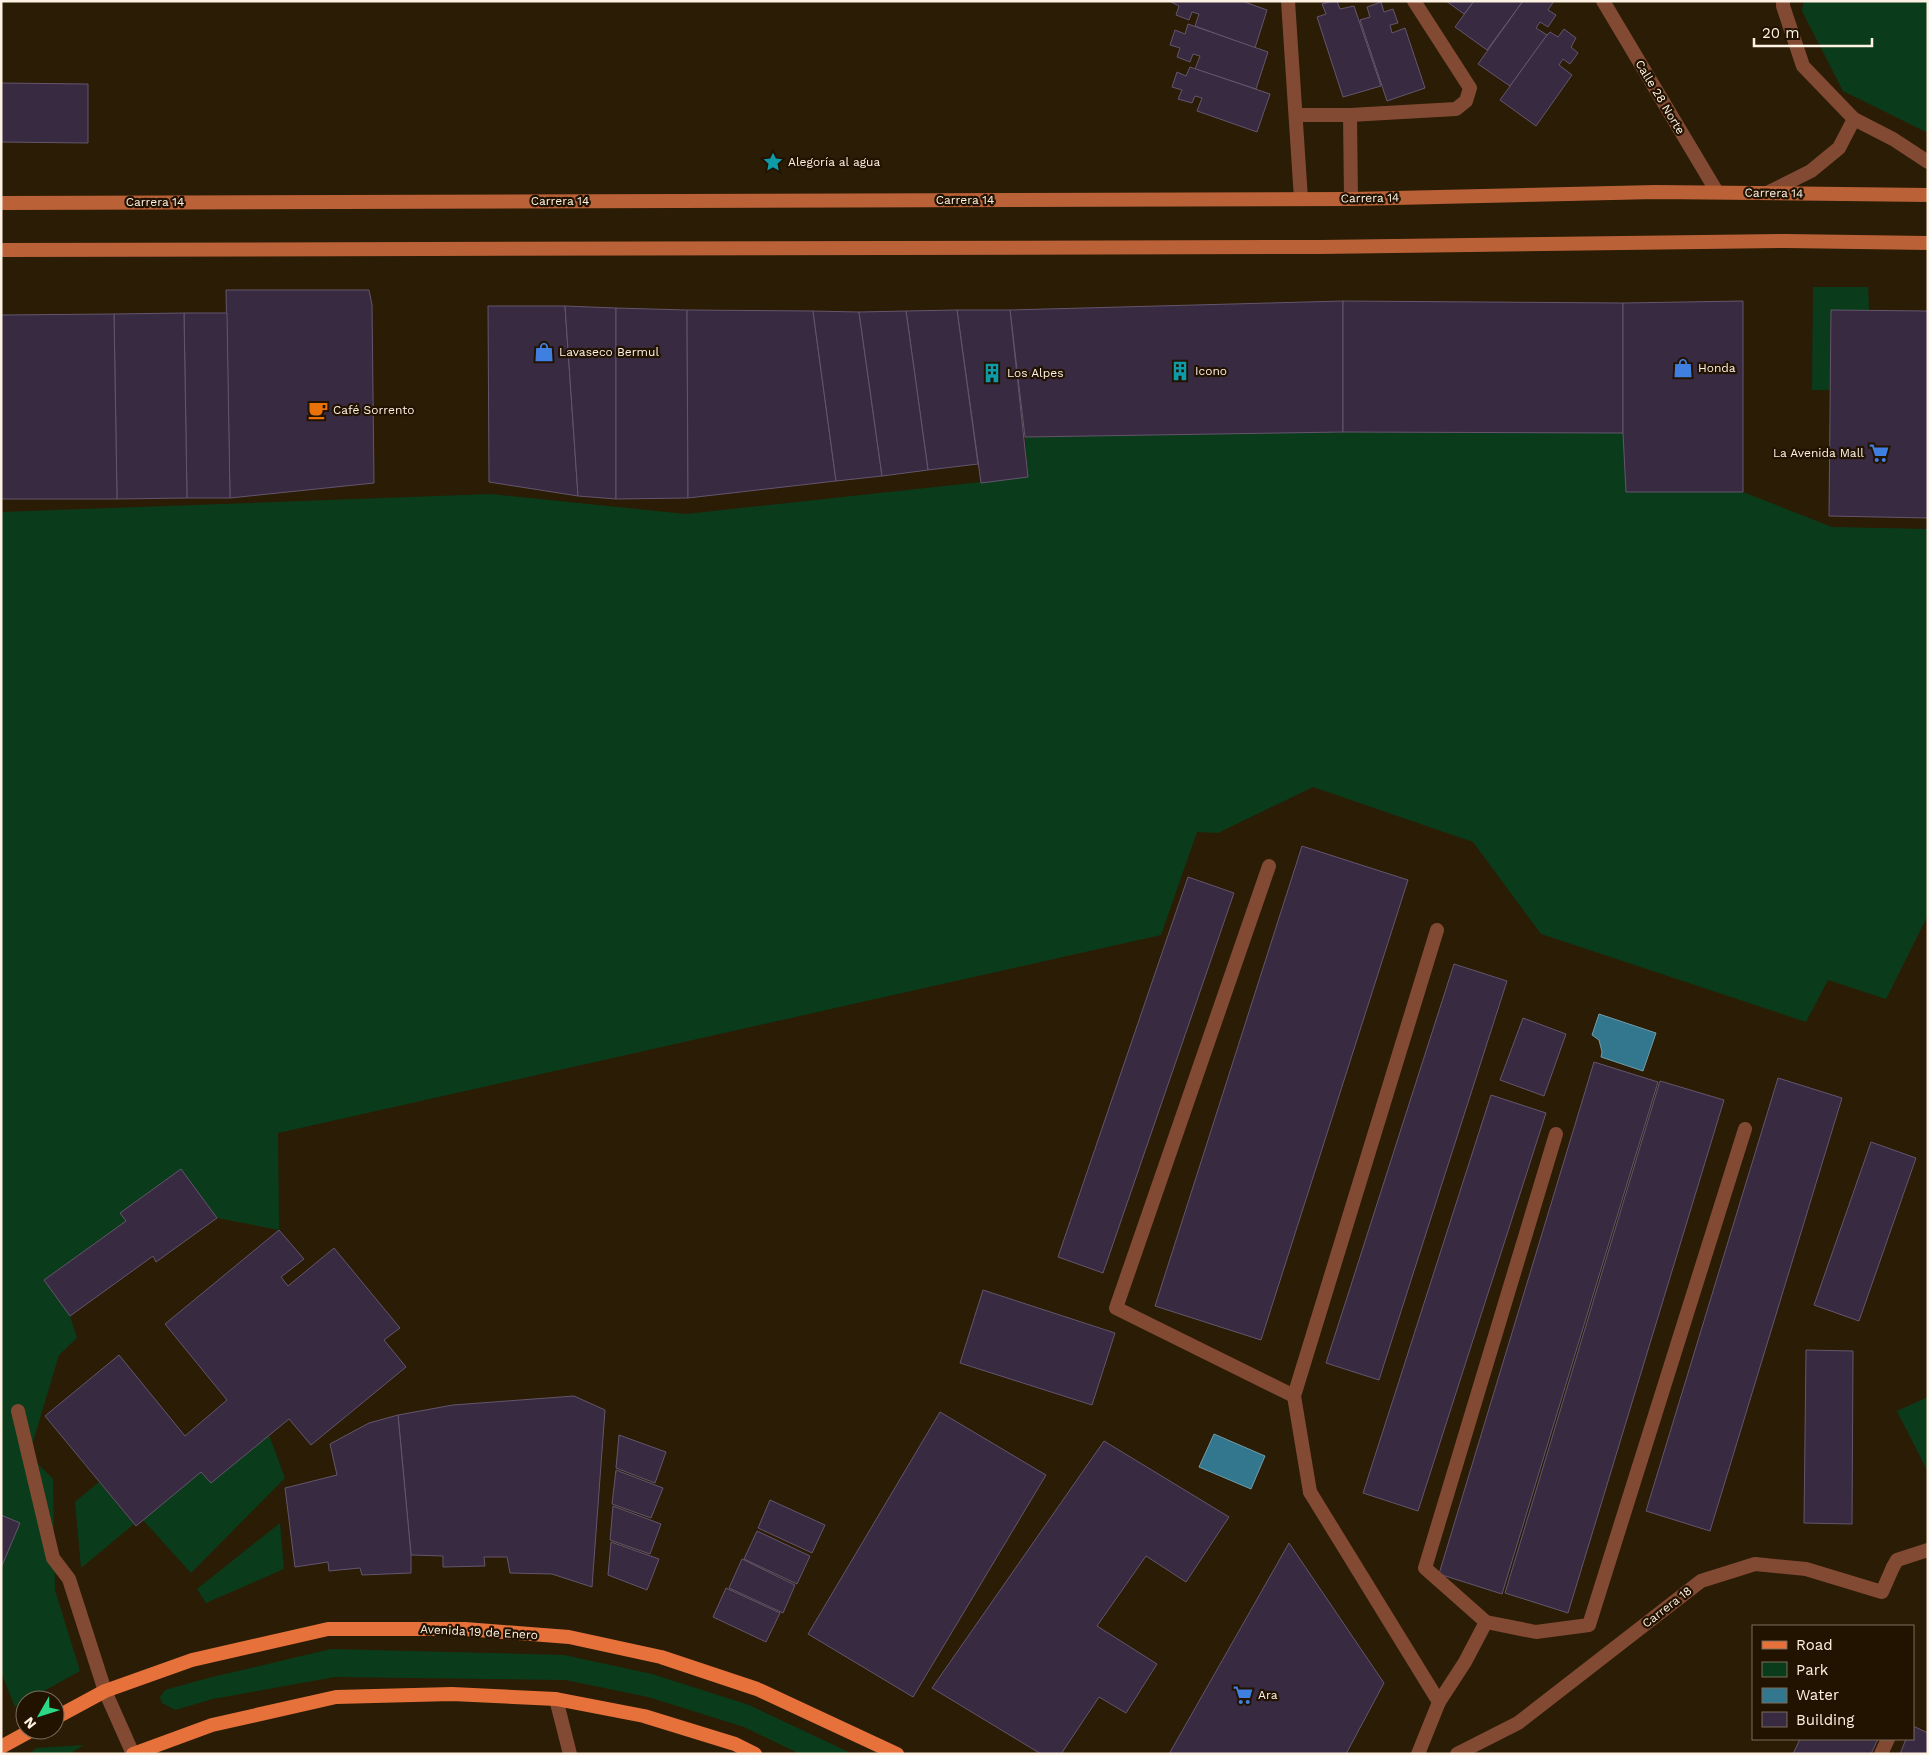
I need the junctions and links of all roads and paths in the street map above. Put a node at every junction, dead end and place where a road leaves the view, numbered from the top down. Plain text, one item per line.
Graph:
1 (1288, 1) edge
2 (1414, 1) edge
3 (1603, 1) edge
4 (1783, 1) edge
5 (1350, 115) junction
6 (1296, 116) junction
7 (1854, 119) junction
8 (1928, 162) edge
9 (1717, 192) junction
10 (1767, 193) junction
11 (1928, 195) edge
12 (1301, 199) junction
13 (1351, 199) junction
14 (1, 202) edge
15 (1928, 243) edge
16 (1, 250) edge
17 (1269, 866) dead end
18 (1437, 930) dead end
19 (1745, 1129) dead end
20 (1556, 1134) dead end
21 (1294, 1396) junction
22 (18, 1411) dead end
23 (1928, 1550) edge
24 (1486, 1622) junction
25 (105, 1691) junction
26 (556, 1699) junction
27 (1439, 1702) junction
28 (65, 1713) edge
29 (15, 1739) edge
30 (1888, 1740) edge
31 (1, 1747) edge
32 (133, 1754) edge
33 (570, 1754) edge
34 (755, 1754) edge
35 (897, 1754) edge
36 (1418, 1754) edge
37 (1457, 1754) edge
38 (1881, 1754) edge

1 - 6 street
2 - 5 street
3 - 9 street, Calle 28 Norte
4 - 7 street
5 - 6 street
5 - 13 street
6 - 12 street
7 - 8 street
7 - 10 street
9 - 10 main road, Carrera 14
9 - 13 main road, Carrera 14
10 - 11 main road, Carrera 14
12 - 13 main road, Carrera 14
12 - 14 main road, Carrera 14
15 - 16 main road
17 - 21 street
18 - 21 street
19 - 24 street
20 - 24 street
21 - 27 street
22 - 25 street
23 - 37 street, Carrera 18
24 - 27 street
25 - 28 main road, Avenida 19 de Enero
25 - 32 street
25 - 35 main road, Avenida 19 de Enero
26 - 32 main road
26 - 33 street
26 - 34 main road
27 - 36 street
29 - 31 main road
30 - 38 street

